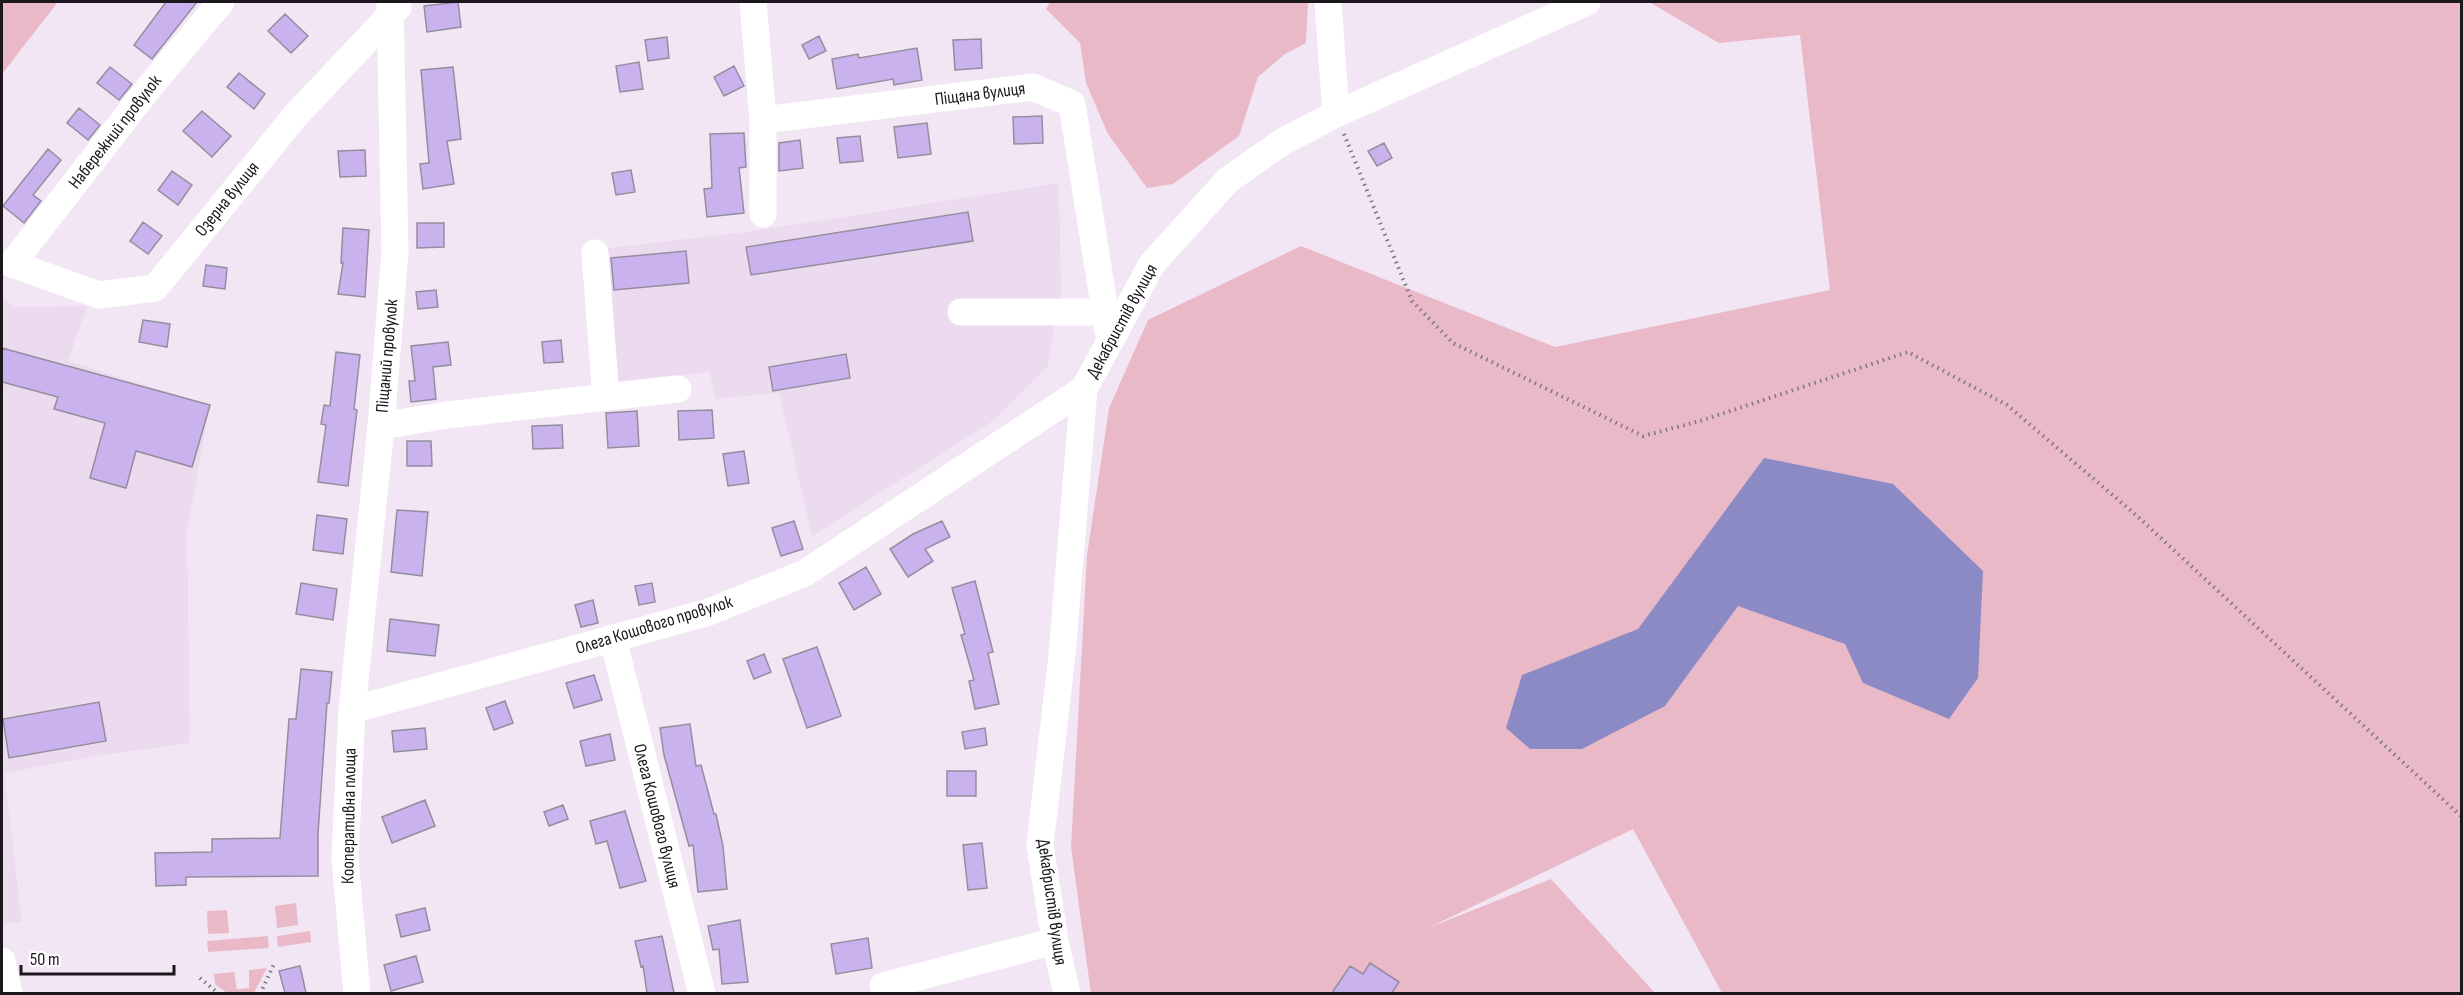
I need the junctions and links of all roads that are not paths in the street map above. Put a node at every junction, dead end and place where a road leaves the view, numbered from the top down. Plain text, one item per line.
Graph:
1 (220, 2) edge
2 (753, 2) edge
3 (1328, 2) edge
4 (1587, 2) edge
5 (394, 7) edge
6 (1336, 114) junction
7 (763, 120) junction
8 (763, 214) dead end
9 (595, 253) dead end
10 (12, 264) joint
11 (961, 312) dead end
12 (1105, 312) junction
13 (1110, 342) junction
14 (678, 389) dead end
15 (1084, 389) junction
16 (606, 397) junction
17 (381, 426) junction
18 (613, 639) junction
19 (352, 710) junction
20 (1055, 941) junction
21 (2, 960) edge
22 (883, 986) dead end
23 (9, 993) edge
24 (357, 993) edge
25 (702, 993) edge
26 (1067, 993) edge

1 - 10 street, Набережний провулок
2 - 7 street
3 - 6 street
4 - 6 street, Декабристів вулиця
5 - 10 street, Озерна вулиця
5 - 17 street, Піщаний провулок
6 - 13 street, Декабристів вулиця
7 - 8 street
7 - 12 street, Піщана вулиця
9 - 16 street
11 - 12 street
12 - 13 street, Піщана вулиця
13 - 15 street, Декабристів вулиця
14 - 16 street
15 - 18 street, Олега Кошового провулок
15 - 20 street, Декабристів вулиця
16 - 17 street
17 - 19 street, Піщаний провулок
18 - 19 street, Олега Кошового провулок
18 - 25 street, Олега Кошового вулиця
19 - 24 street, Кооперативна площа
20 - 22 street
20 - 26 street, Декабристів вулиця
21 - 23 street

